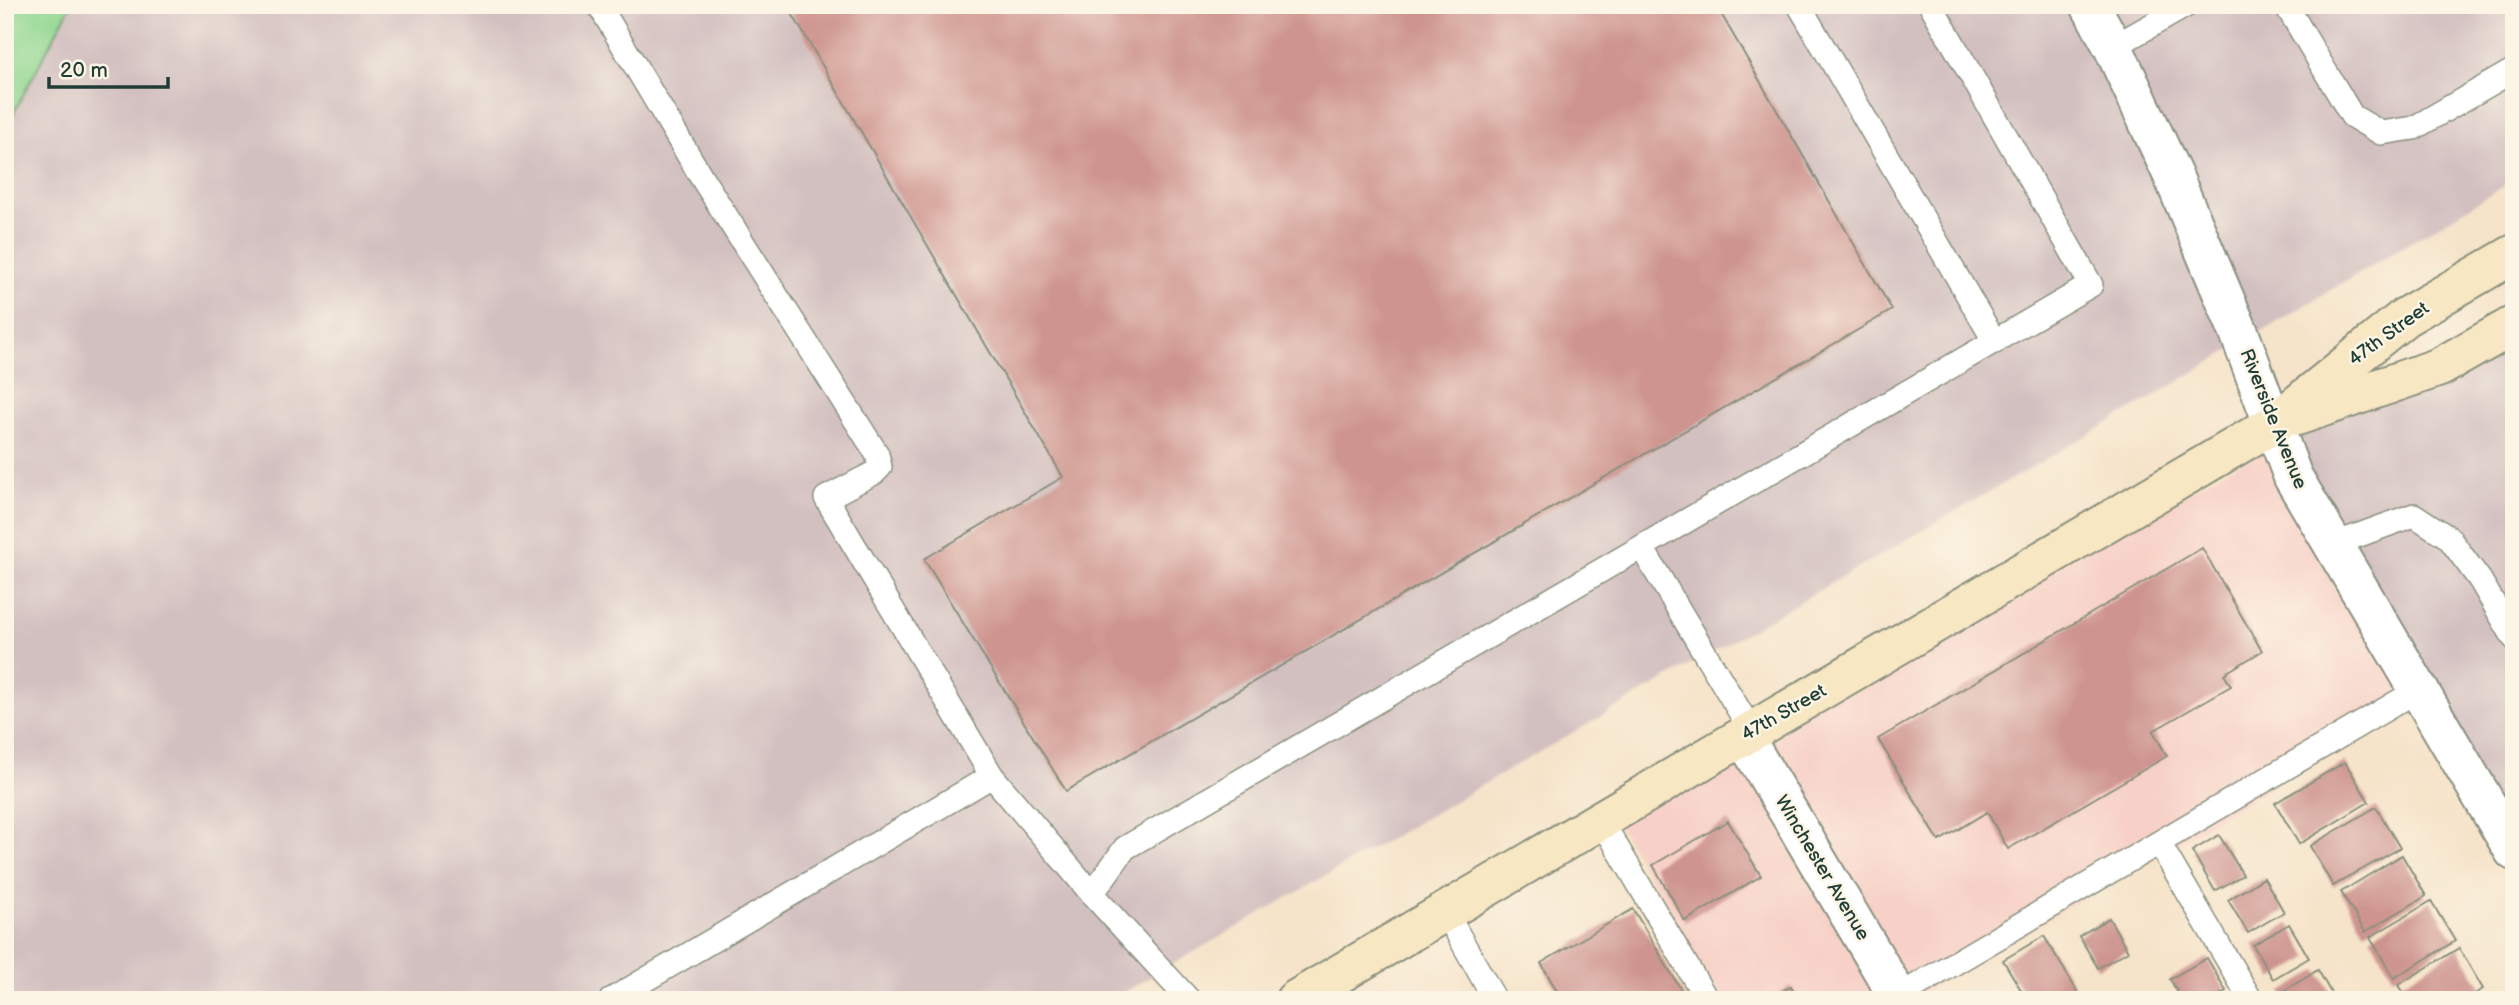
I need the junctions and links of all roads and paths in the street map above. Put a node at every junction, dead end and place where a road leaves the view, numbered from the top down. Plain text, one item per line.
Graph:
1 (599, 5) edge
2 (1799, 5) edge
3 (1931, 5) edge
4 (2090, 5) edge
5 (2187, 5) edge
6 (2286, 5) edge
7 (2113, 47) junction
8 (2514, 70) edge
9 (2514, 254) edge
10 (2514, 325) edge
11 (1995, 342) junction
12 (2272, 425) junction
13 (2332, 545) junction
14 (1642, 548) junction
15 (2514, 638) edge
16 (2418, 690) junction
17 (1748, 734) junction
18 (992, 776) junction
19 (1601, 820) junction
20 (2159, 843) junction
21 (2514, 851) edge
22 (1092, 894) junction
23 (1445, 911) junction
24 (1897, 998) edge
25 (611, 1000) edge
26 (1189, 1000) edge
27 (1295, 1000) edge
28 (1495, 1000) edge
29 (1707, 1000) edge
30 (2251, 1000) edge

1 - 18 lane
2 - 11 lane
3 - 11 lane
4 - 7 street, Riverside Avenue
5 - 7 lane
6 - 8 lane
7 - 12 street, Riverside Avenue
9 - 12 main road, 47th Street
10 - 12 main road, 47th Street
11 - 14 lane
12 - 13 street, Riverside Avenue
12 - 17 main road, 47th Street
13 - 15 lane
13 - 16 street, Riverside Avenue
14 - 17 lane
14 - 22 lane
16 - 20 lane
16 - 21 street, Riverside Avenue
17 - 19 main road, 47th Street
17 - 24 street, Winchester Avenue
18 - 22 lane
18 - 25 lane
19 - 23 main road, 47th Street
19 - 29 lane
20 - 24 lane
20 - 30 lane
22 - 26 lane
23 - 27 main road, 47th Street
23 - 28 lane

